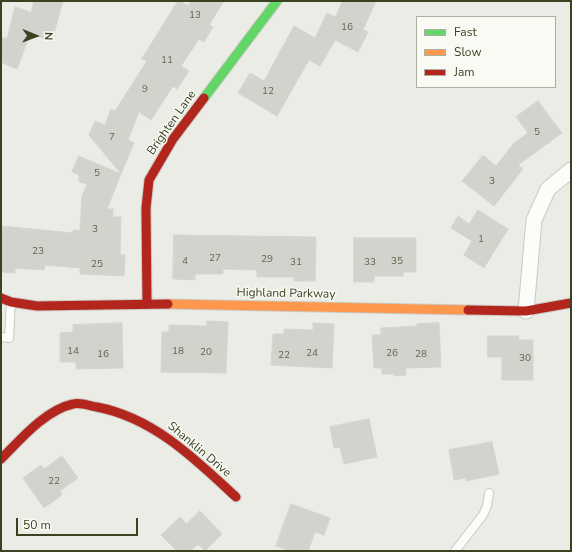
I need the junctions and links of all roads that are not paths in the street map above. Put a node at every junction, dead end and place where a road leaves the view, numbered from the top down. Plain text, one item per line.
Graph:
1 (277, 1) edge
2 (571, 170) edge
3 (1, 298) edge
4 (11, 302) junction
5 (571, 303) edge
6 (147, 304) junction
7 (526, 311) junction
8 (1, 337) edge
9 (1, 459) edge
10 (489, 493) dead end
11 (236, 497) dead end
12 (455, 551) edge

1 - 6 street, Brighten Lane
2 - 7 street
3 - 4 street, Highland Parkway
4 - 6 street, Highland Parkway
4 - 8 lane
5 - 7 street, Highland Parkway
6 - 7 street, Highland Parkway
9 - 11 street, Shanklin Drive
10 - 12 lane

